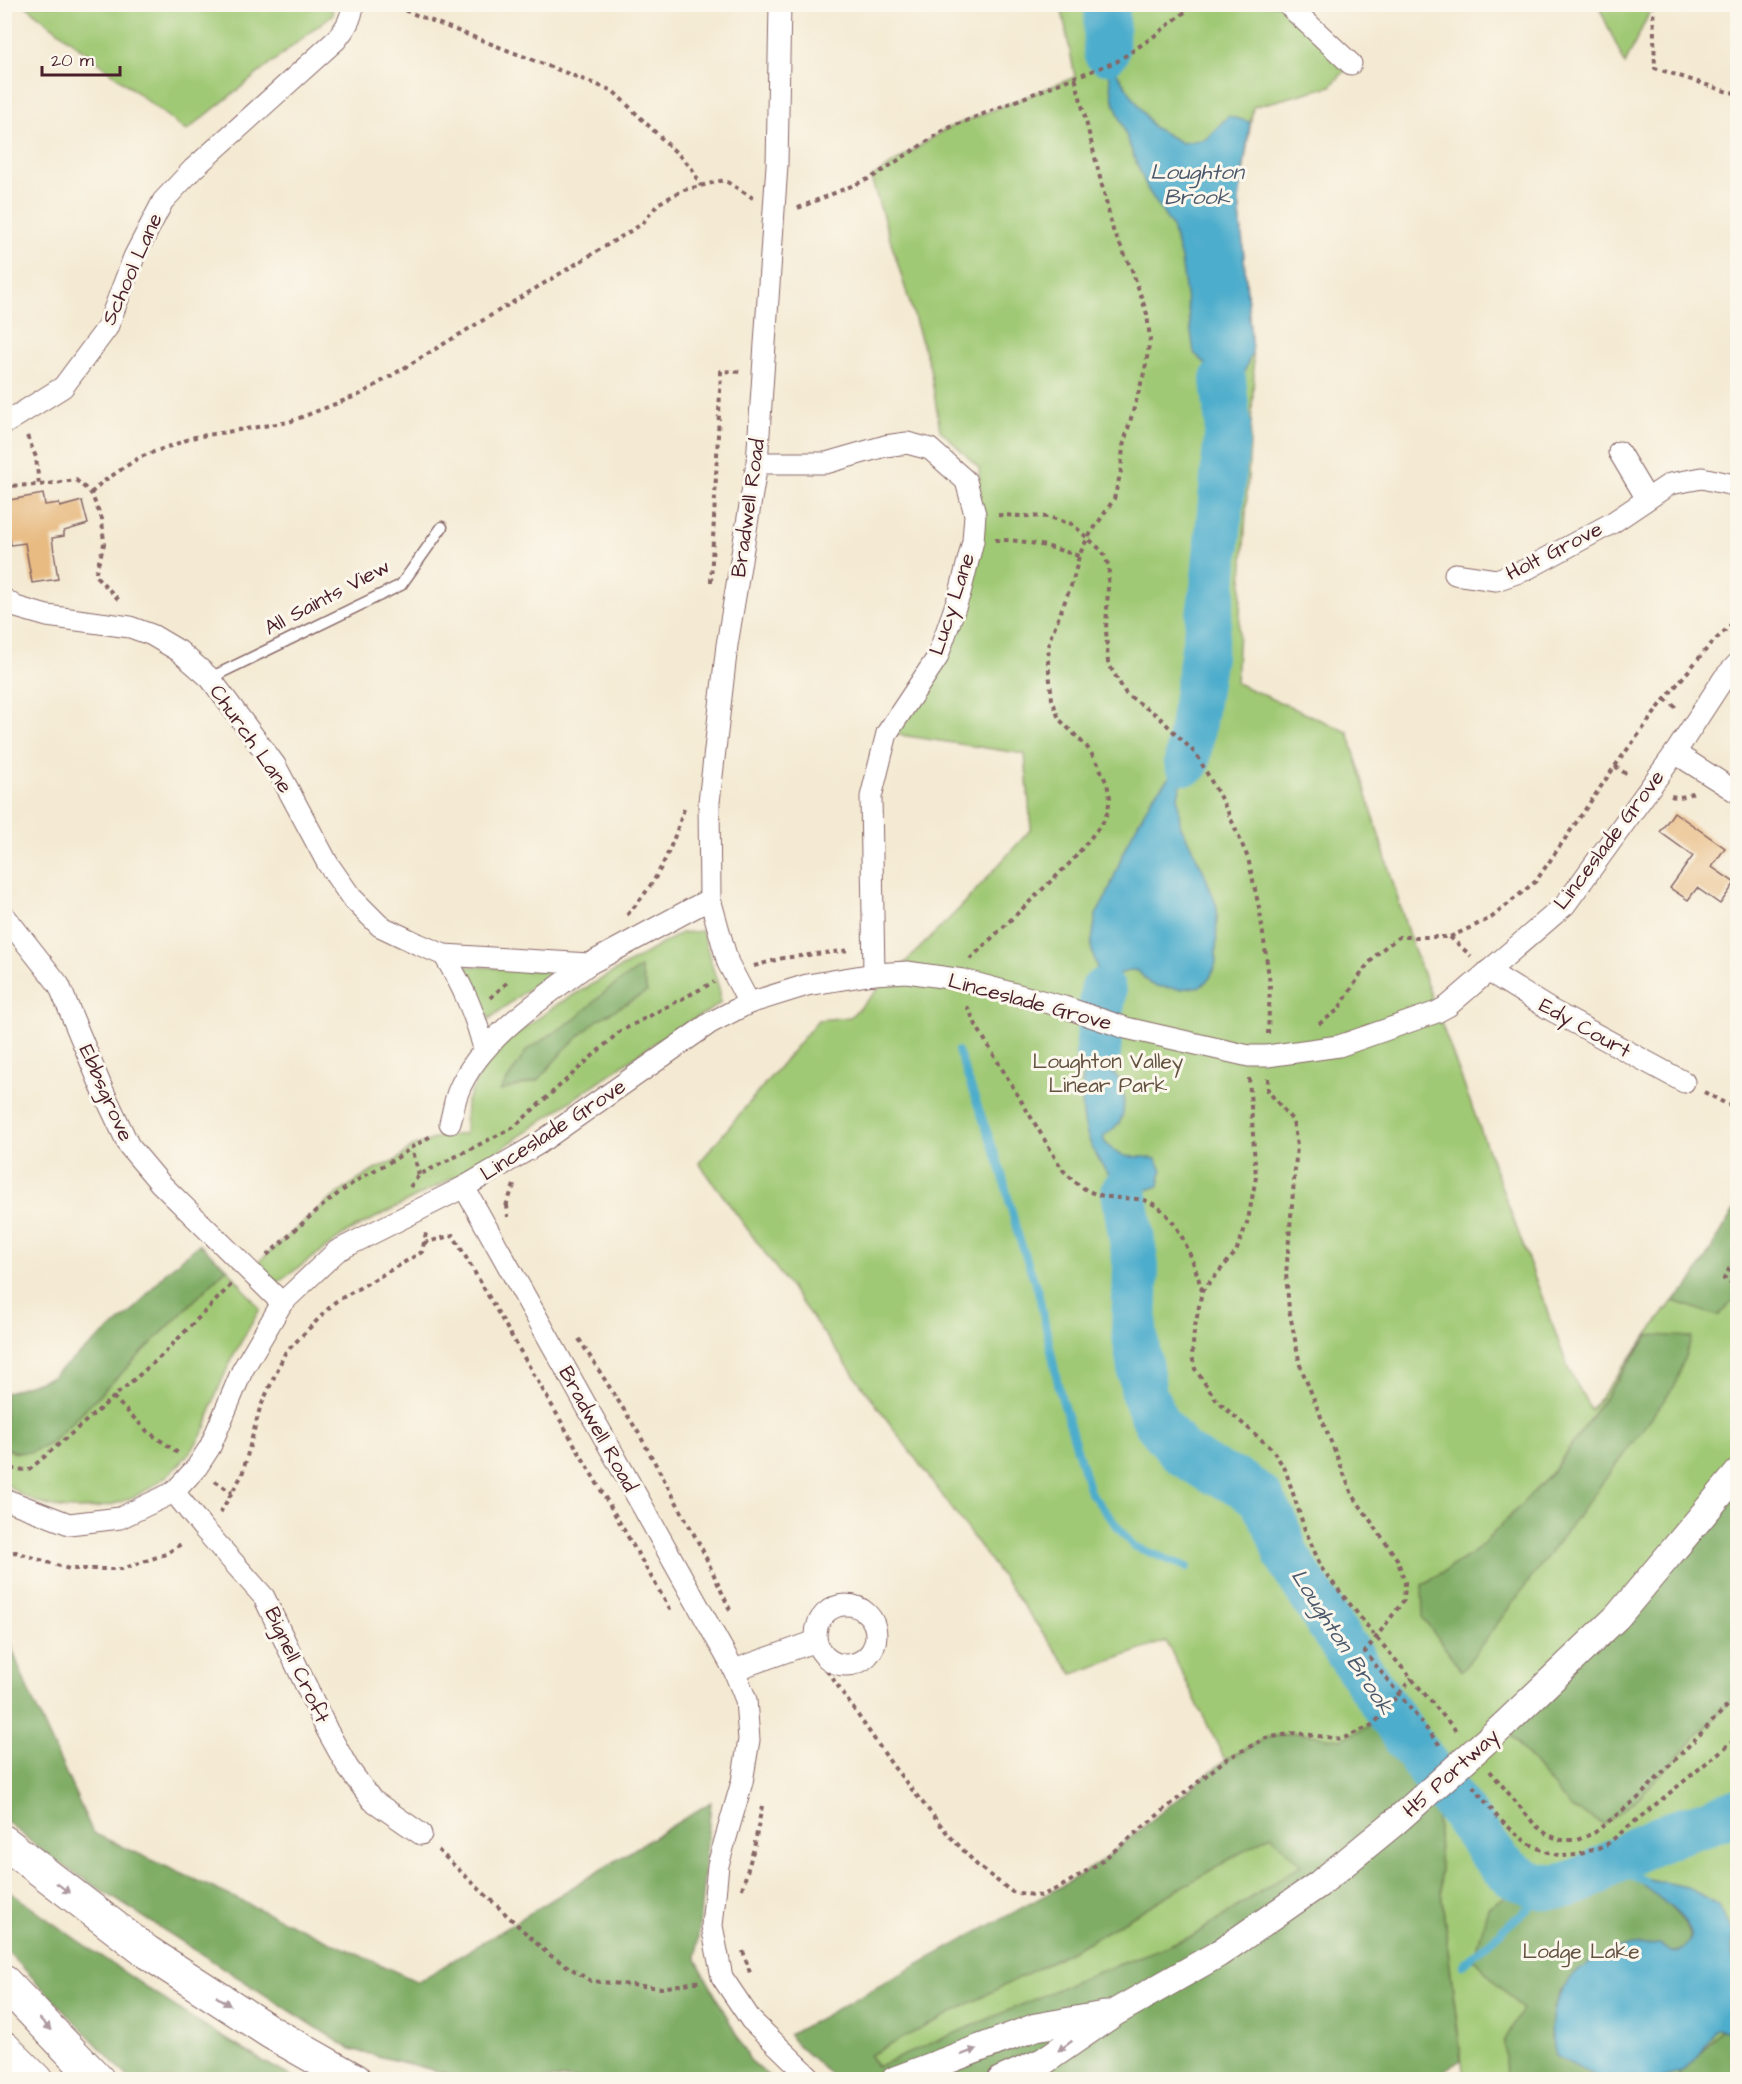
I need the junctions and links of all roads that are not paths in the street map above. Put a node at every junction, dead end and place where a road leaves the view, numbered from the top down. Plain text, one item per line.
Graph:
1 (353, 4) edge
2 (780, 4) edge
3 (1287, 4) edge
4 (1351, 64) dead end
5 (11, 420) edge
6 (1619, 452) dead end
7 (756, 463) junction
8 (1737, 486) edge
9 (1647, 499) junction
10 (442, 527) dead end
11 (1455, 574) dead end
12 (4, 600) edge
13 (1737, 663) edge
14 (210, 678) junction
15 (1675, 753) junction
16 (1737, 794) edge
17 (710, 898) junction
18 (4, 915) edge
19 (444, 955) junction
20 (588, 964) junction
21 (1488, 971) junction
22 (874, 974) junction
23 (749, 1003) junction
24 (484, 1049) junction
25 (1684, 1082) road end
26 (450, 1123) road end
27 (464, 1187) junction
28 (282, 1303) junction
29 (1737, 1473) edge
30 (174, 1492) junction
31 (4, 1499) edge
32 (813, 1643) road end
33 (734, 1670) junction
34 (421, 1834) road end
35 (4, 1842) edge
36 (4, 1982) edge
37 (1114, 2013) junction
38 (4, 2048) edge
39 (36, 2079) edge
40 (99, 2079) edge
41 (355, 2079) edge
42 (813, 2079) edge
43 (895, 2079) edge
44 (1001, 2079) edge

1 - 5 street, School Lane
2 - 7 street, Bradwell Road
3 - 4 street
6 - 9 street
7 - 17 street, Bradwell Road
7 - 22 street, Lucy Lane
8 - 9 street, Holt Grove
9 - 11 street, Holt Grove
10 - 14 lane, All Saints View
12 - 14 street, Church Lane
13 - 15 street, Linceslade Grove
14 - 19 street, Church Lane
15 - 16 street
15 - 21 street, Linceslade Grove
17 - 20 street
17 - 23 street, Bradwell Road
18 - 28 street, Ebbsgrove
19 - 20 street, Church Lane
19 - 24 street
20 - 24 street
21 - 22 street, Linceslade Grove
21 - 25 street, Edy Court
22 - 23 street, Linceslade Grove
23 - 27 street, Linceslade Grove
24 - 26 street
27 - 28 street, Linceslade Grove
27 - 33 street, Bradwell Road
28 - 30 street, Linceslade Grove
29 - 37 street, H5 Portway, bridge
30 - 31 street, Linceslade Grove
30 - 34 street, Bignell Croft
32 - 33 street
33 - 42 street, Bradwell Road
35 -> 41 highway
36 -> 40 highway
43 -> 37 street, H5 Portway
37 -> 44 street, H5 Portway
38 - 39 highway

